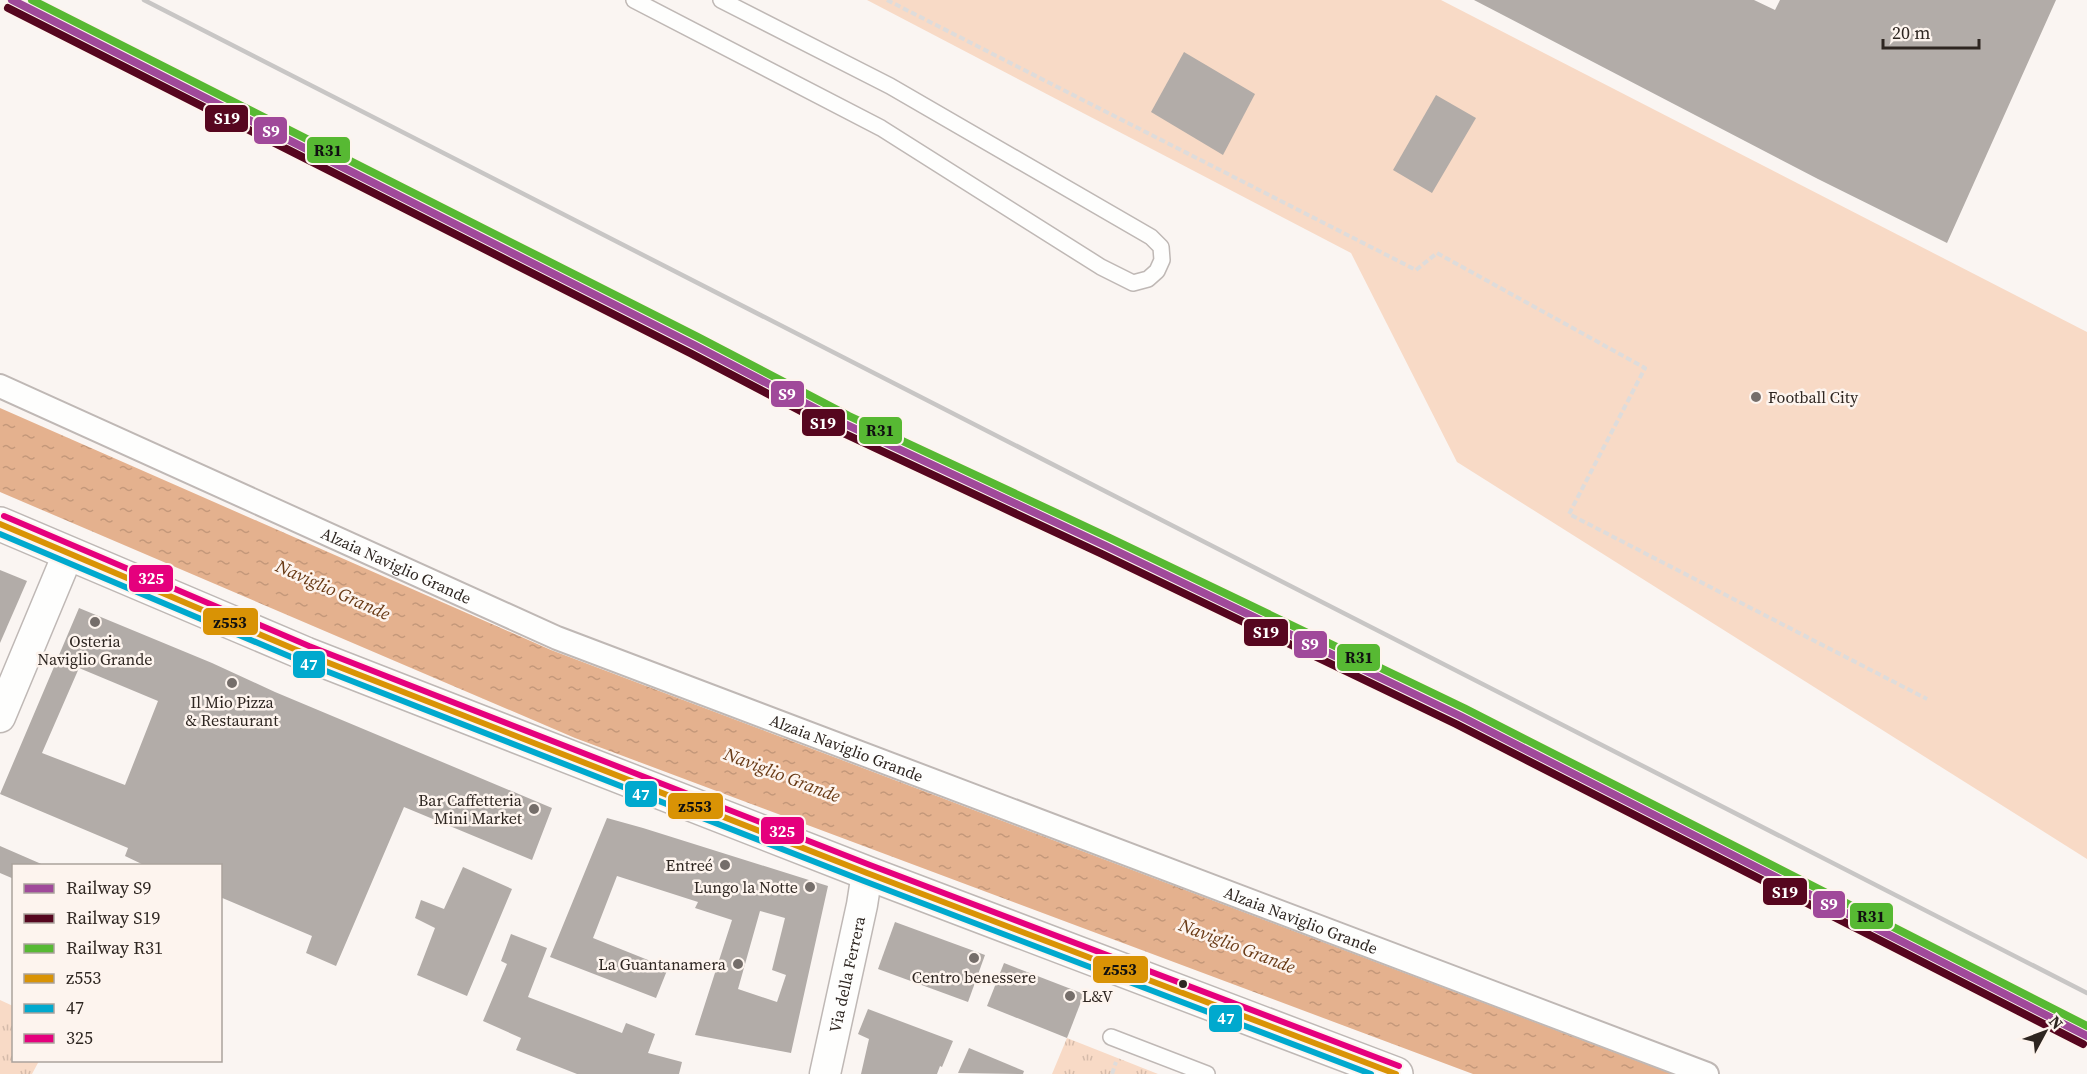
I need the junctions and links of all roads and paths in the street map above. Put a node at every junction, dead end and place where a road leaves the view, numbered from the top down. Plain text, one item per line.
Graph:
1 (634, 0) edge
2 (721, 0) edge
3 (887, 0) edge
4 (0, 386) edge
5 (0, 524) edge
6 (68, 554) junction
7 (1927, 699) dead end
8 (0, 717) edge
9 (867, 873) junction
10 (1111, 1037) dead end
11 (825, 1074) edge
12 (1207, 1074) edge
13 (1396, 1074) edge
14 (1707, 1074) edge

1 - 2 lane
3 - 7 path
4 - 14 street, Alzaia Naviglio Grande
5 - 6 street
6 - 8 street
6 - 9 street
9 - 11 street, Via della Ferrera
9 - 13 street
10 - 12 lane

